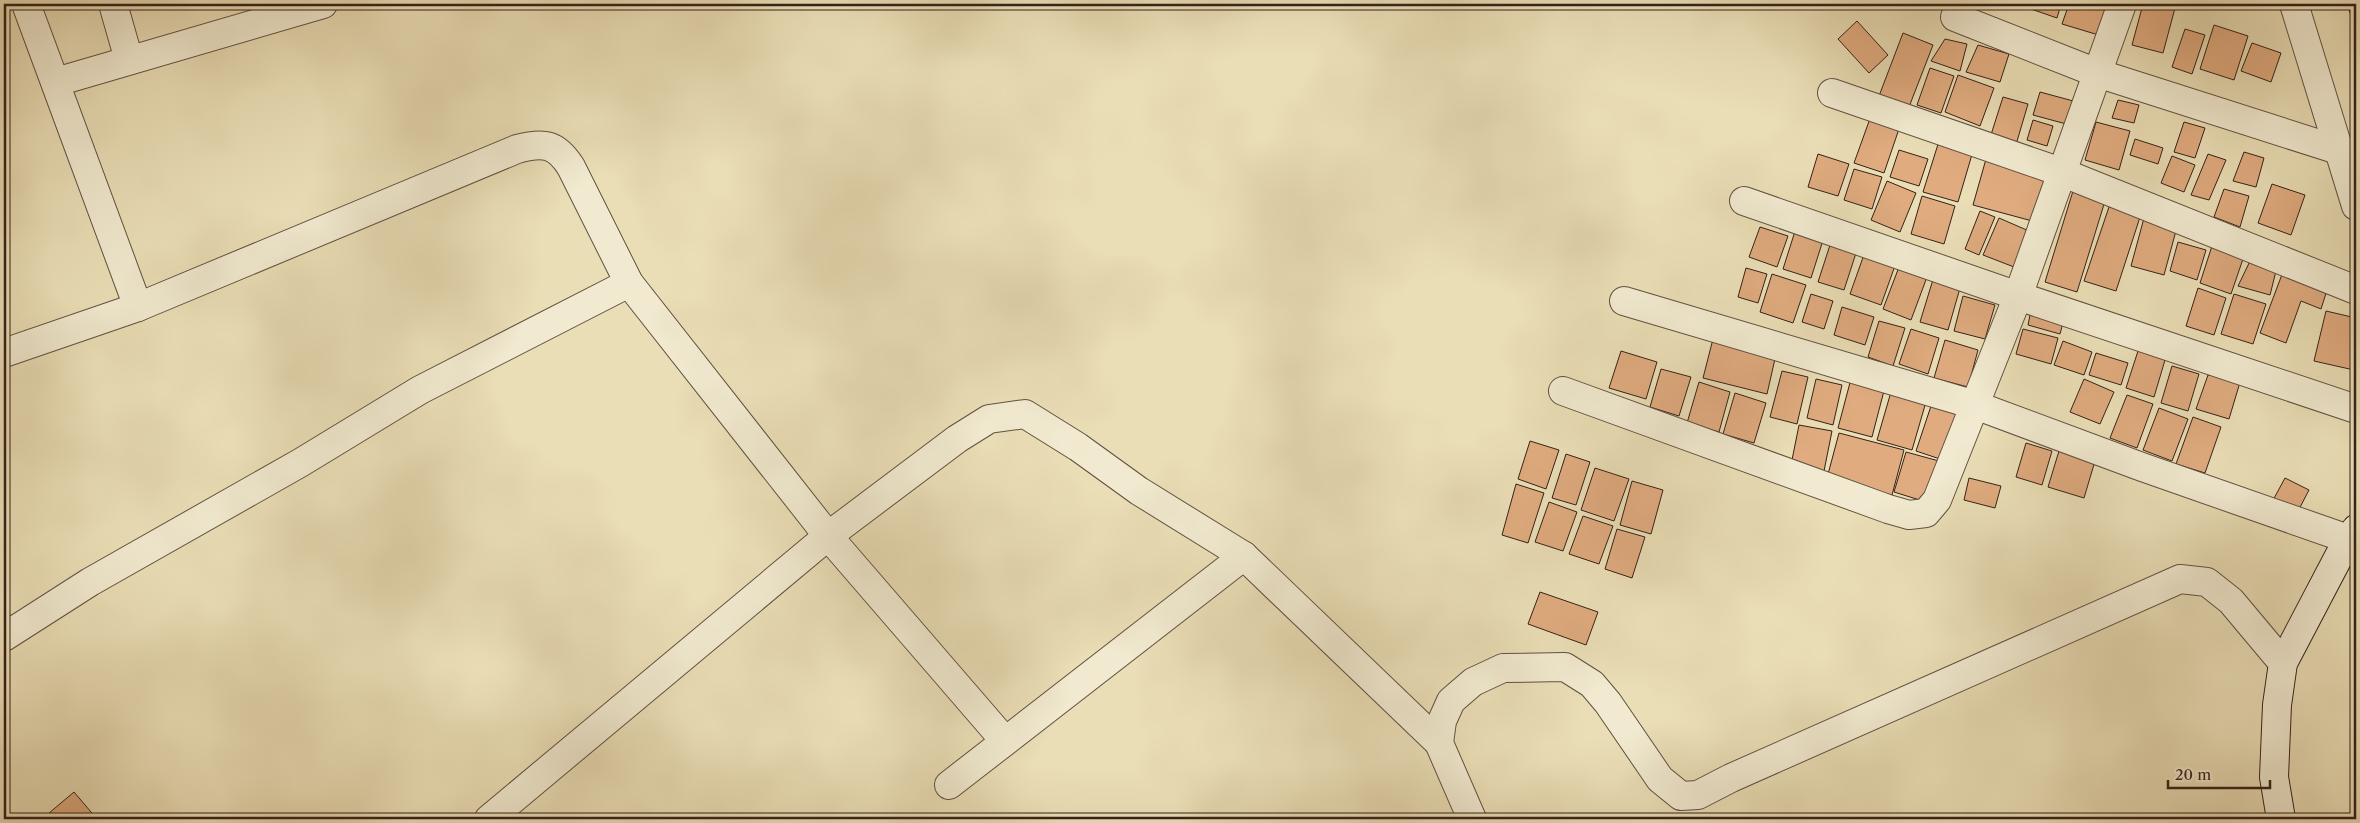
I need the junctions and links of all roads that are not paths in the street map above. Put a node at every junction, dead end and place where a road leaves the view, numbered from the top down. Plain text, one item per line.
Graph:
1 (26, 4) edge
2 (113, 4) edge
3 (323, 4) edge
4 (2122, 4) edge
5 (2294, 4) edge
6 (1955, 17) dead end
7 (129, 60) junction
8 (2097, 73) junction
9 (56, 82) junction
10 (1832, 93) dead end
11 (2338, 150) junction
12 (2061, 172) junction
13 (1744, 201) dead end
14 (2356, 206) edge
15 (629, 283) junction
16 (2356, 290) edge
17 (2018, 296) junction
18 (1624, 301) dead end
19 (138, 307) junction
20 (4, 353) edge
21 (1563, 391) dead end
22 (1975, 405) junction
23 (2356, 409) edge
24 (2352, 534) edge
25 (828, 536) junction
26 (1244, 556) junction
27 (4, 637) edge
28 (2284, 663) junction
29 (1006, 741) junction
30 (1439, 743) junction
31 (949, 785) dead end
32 (494, 818) edge
33 (1472, 819) edge
34 (2281, 819) edge

1 - 9 street
2 - 7 street
3 - 7 street
4 - 8 street
5 - 11 street
6 - 8 street
7 - 9 street
8 - 11 street
8 - 12 street
9 - 19 street
10 - 12 street
11 - 14 street
12 - 16 street
12 - 17 street
13 - 17 street
15 - 19 street
15 - 25 street
15 - 27 street
17 - 22 street
17 - 23 street
18 - 22 street
19 - 20 street
21 - 22 street
22 - 24 street
24 - 28 street
25 - 26 street
25 - 29 street
25 - 32 street
26 - 29 street
26 - 30 street
28 - 30 street
28 - 34 street
29 - 31 street
30 - 33 street

